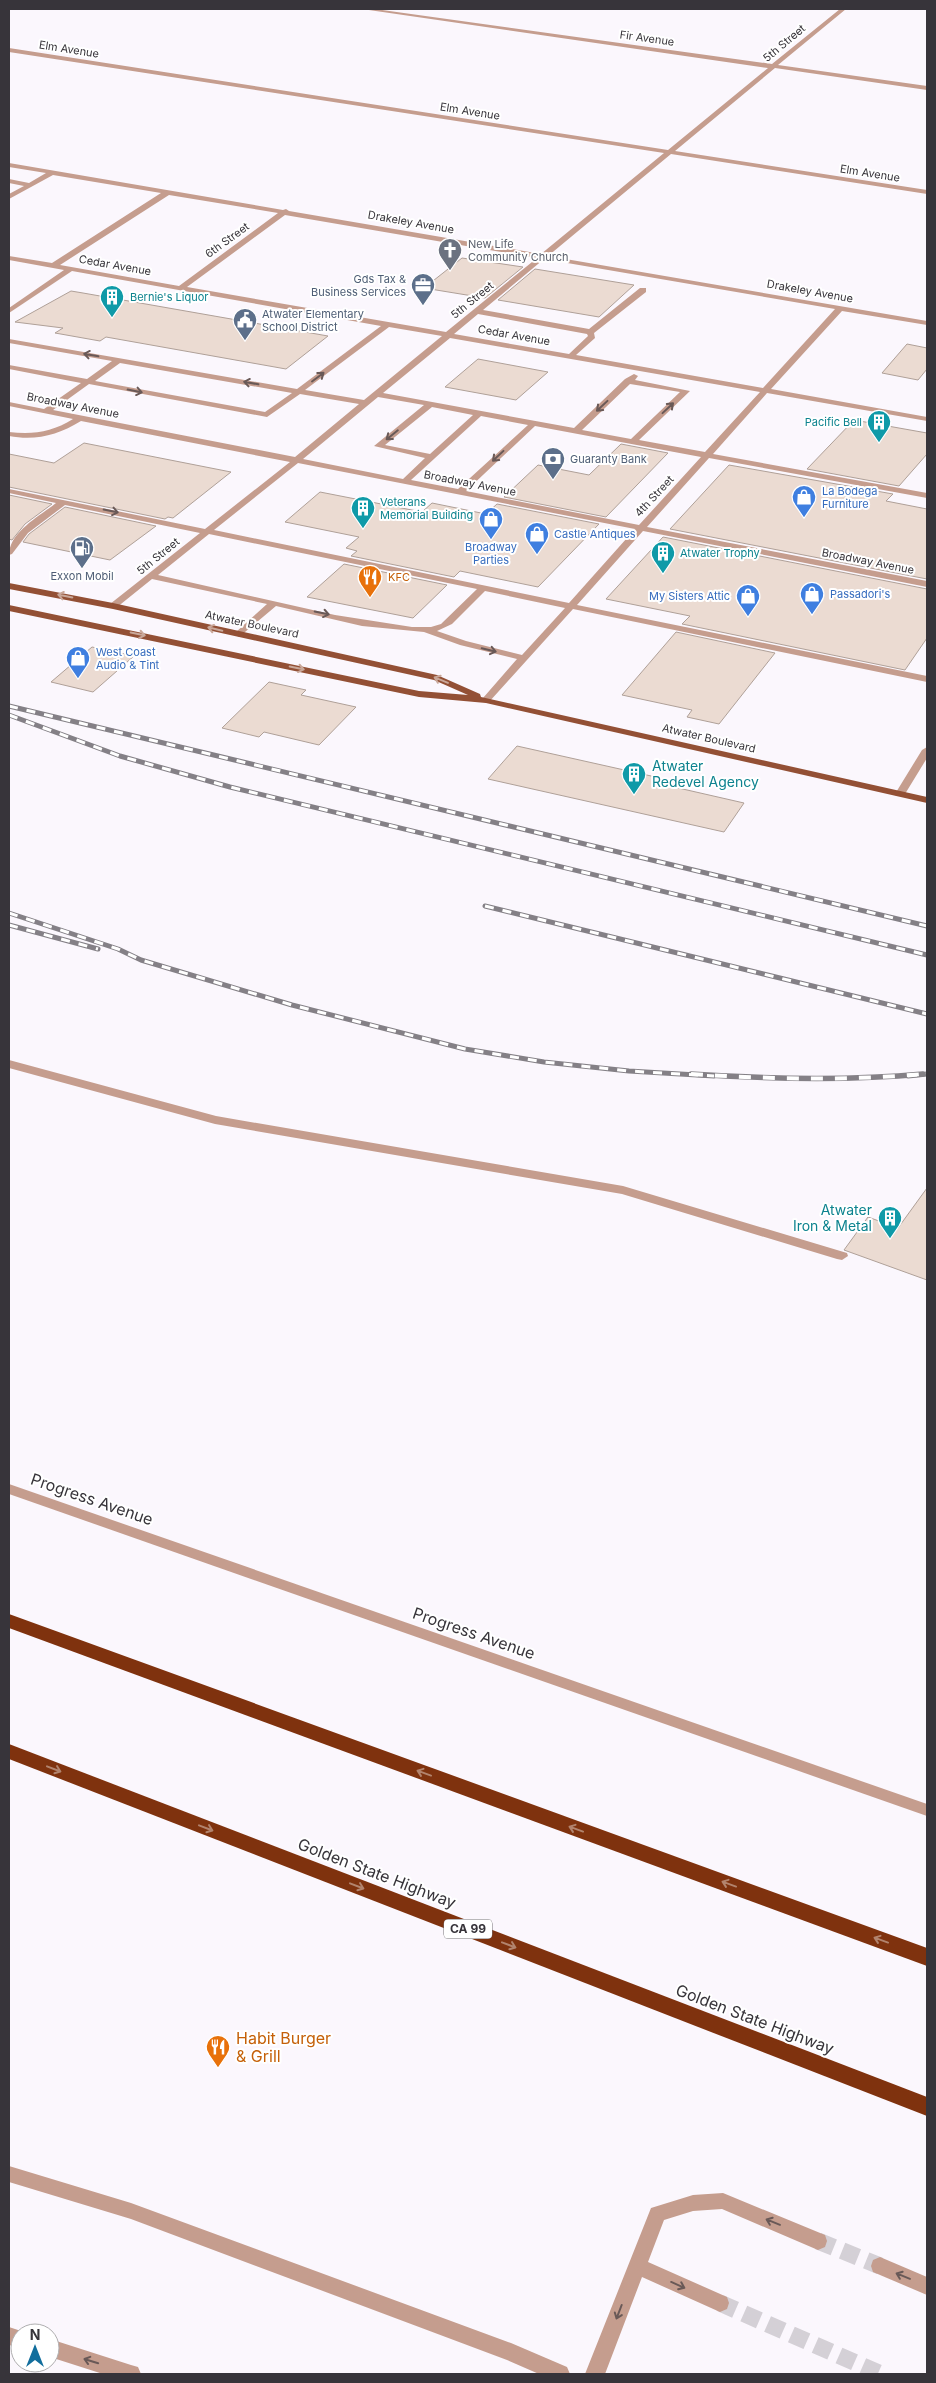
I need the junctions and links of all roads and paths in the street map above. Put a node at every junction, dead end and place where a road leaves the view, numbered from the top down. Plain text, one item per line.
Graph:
1 (365, 9) edge
2 (843, 9) edge
3 (9, 50) edge
4 (774, 66) junction
5 (927, 88) edge
6 (669, 152) junction
7 (9, 164) edge
8 (53, 172) junction
9 (9, 181) edge
10 (31, 185) junction
11 (168, 192) junction
12 (927, 192) edge
13 (9, 198) edge
14 (286, 211) junction
15 (542, 257) junction
16 (9, 258) edge
17 (53, 266) junction
18 (70, 269) junction
19 (181, 288) junction
20 (643, 290) dead end
21 (840, 308) junction
22 (9, 311) edge
23 (476, 311) junction
24 (927, 323) edge
25 (388, 324) junction
26 (590, 332) junction
27 (448, 334) junction
28 (9, 340) edge
29 (571, 356) junction
30 (119, 360) junction
31 (9, 367) edge
32 (641, 369) junction
33 (628, 381) junction
34 (87, 382) junction
35 (299, 391) junction
36 (767, 391) junction
37 (375, 394) junction
38 (365, 403) junction
39 (9, 404) edge
40 (431, 404) junction
41 (46, 411) junction
42 (480, 413) junction
43 (80, 418) junction
44 (927, 419) edge
45 (534, 423) junction
46 (576, 431) junction
47 (9, 434) edge
48 (633, 442) junction
49 (708, 455) junction
50 (431, 457) junction
51 (296, 460) junction
52 (405, 482) junction
53 (9, 491) edge
54 (460, 492) junction
55 (927, 496) edge
56 (63, 502) junction
57 (640, 527) junction
58 (207, 530) junction
59 (9, 552) edge
60 (150, 576) junction
61 (927, 584) edge
62 (9, 586) edge
63 (482, 588) junction
64 (274, 603) junction
65 (570, 605) junction
66 (113, 606) junction
67 (9, 608) edge
68 (425, 630) junction
69 (239, 634) junction
70 (523, 658) junction
71 (927, 679) edge
72 (486, 700) junction
73 (927, 750) edge
74 (900, 794) junction
75 (927, 800) edge
76 (9, 1064) edge
77 (842, 1256) dead end
78 (9, 1489) edge
79 (9, 1621) edge
80 (9, 1751) edge
81 (927, 1810) edge
82 (927, 1957) edge
83 (927, 2107) edge
84 (9, 2174) edge
85 (818, 2240) tunnel mouth
86 (637, 2266) junction
87 (880, 2266) tunnel mouth
88 (927, 2286) edge
89 (720, 2303) tunnel mouth
90 (60, 2351) edge
91 (131, 2374) edge
92 (560, 2374) edge
93 (595, 2374) edge

1 - 4 street, Fir Avenue
2 - 4 street, 5th Street
3 - 6 street, Elm Avenue
4 - 5 street, Fir Avenue
4 - 6 street, 5th Street
6 - 12 street, Elm Avenue
6 - 15 street, 5th Street
7 - 8 street, Drakeley Avenue
8 - 10 street
8 - 11 street, Drakeley Avenue
9 - 10 street
10 - 13 street
11 - 14 street, Drakeley Avenue
11 - 17 street
14 - 15 street, Drakeley Avenue
14 - 19 street, 6th Street
15 - 21 street, Drakeley Avenue
15 - 23 street, 5th Street
16 - 17 street, Cedar Avenue
17 - 18 street, Cedar Avenue
18 - 19 street, Cedar Avenue
18 - 22 street
19 - 25 street, Cedar Avenue
20 - 26 street
21 - 24 street, Drakeley Avenue
21 - 36 street, 4th Street
23 - 26 street
23 - 27 street, 5th Street
25 - 27 street, Cedar Avenue
35 -> 25 street
26 - 29 street
27 - 29 street, Cedar Avenue
27 - 37 street, 5th Street
30 -> 28 street
29 - 32 street, Cedar Avenue
30 - 34 street
35 -> 30 street
31 - 34 street
32 - 33 street
32 - 36 street, Cedar Avenue
33 -> 46 street
48 -> 33 street
34 -> 35 street
34 - 41 street
35 - 38 street
36 - 44 street, Cedar Avenue
36 - 49 street, 4th Street
37 - 38 street, 5th Street
37 - 40 street
38 - 51 street, 5th Street
39 - 41 street, Broadway Avenue
40 - 42 street
40 -> 50 street
41 - 43 street, Broadway Avenue
42 - 45 street
42 - 50 street
43 - 47 street
43 - 51 street, Broadway Avenue
45 - 46 street
45 -> 54 street
46 - 48 street
48 - 49 street
49 - 55 street
49 - 57 street, 4th Street
50 - 52 street
51 - 52 street, Broadway Avenue
51 - 58 street, 5th Street
52 - 54 street, Broadway Avenue
53 - 56 street
54 - 57 street, Broadway Avenue
56 -> 58 street
56 - 59 street
57 - 61 street, Broadway Avenue
57 - 65 street, 4th Street
58 - 60 street, 5th Street
58 - 63 street
60 - 64 street
60 - 66 street, 5th Street
66 -> 62 main road, Atwater Boulevard
63 - 65 street
63 - 68 street
64 -> 68 street
64 - 69 street
65 - 70 street, 4th Street
65 - 71 street
69 -> 66 main road, Atwater Boulevard
67 -> 72 main road, Atwater Boulevard
68 -> 70 street
72 -> 69 main road, Atwater Boulevard
70 - 72 street, 4th Street
72 - 74 main road, Atwater Boulevard
73 - 74 street
74 - 75 main road, Atwater Boulevard
76 - 77 street
78 - 81 street, Progress Avenue
82 -> 79 highway
80 -> 83 highway, Golden State Highway / CA 99
84 - 92 street
85 -> 86 street
86 -> 89 street
86 -> 93 street
88 -> 87 street
91 -> 90 street

